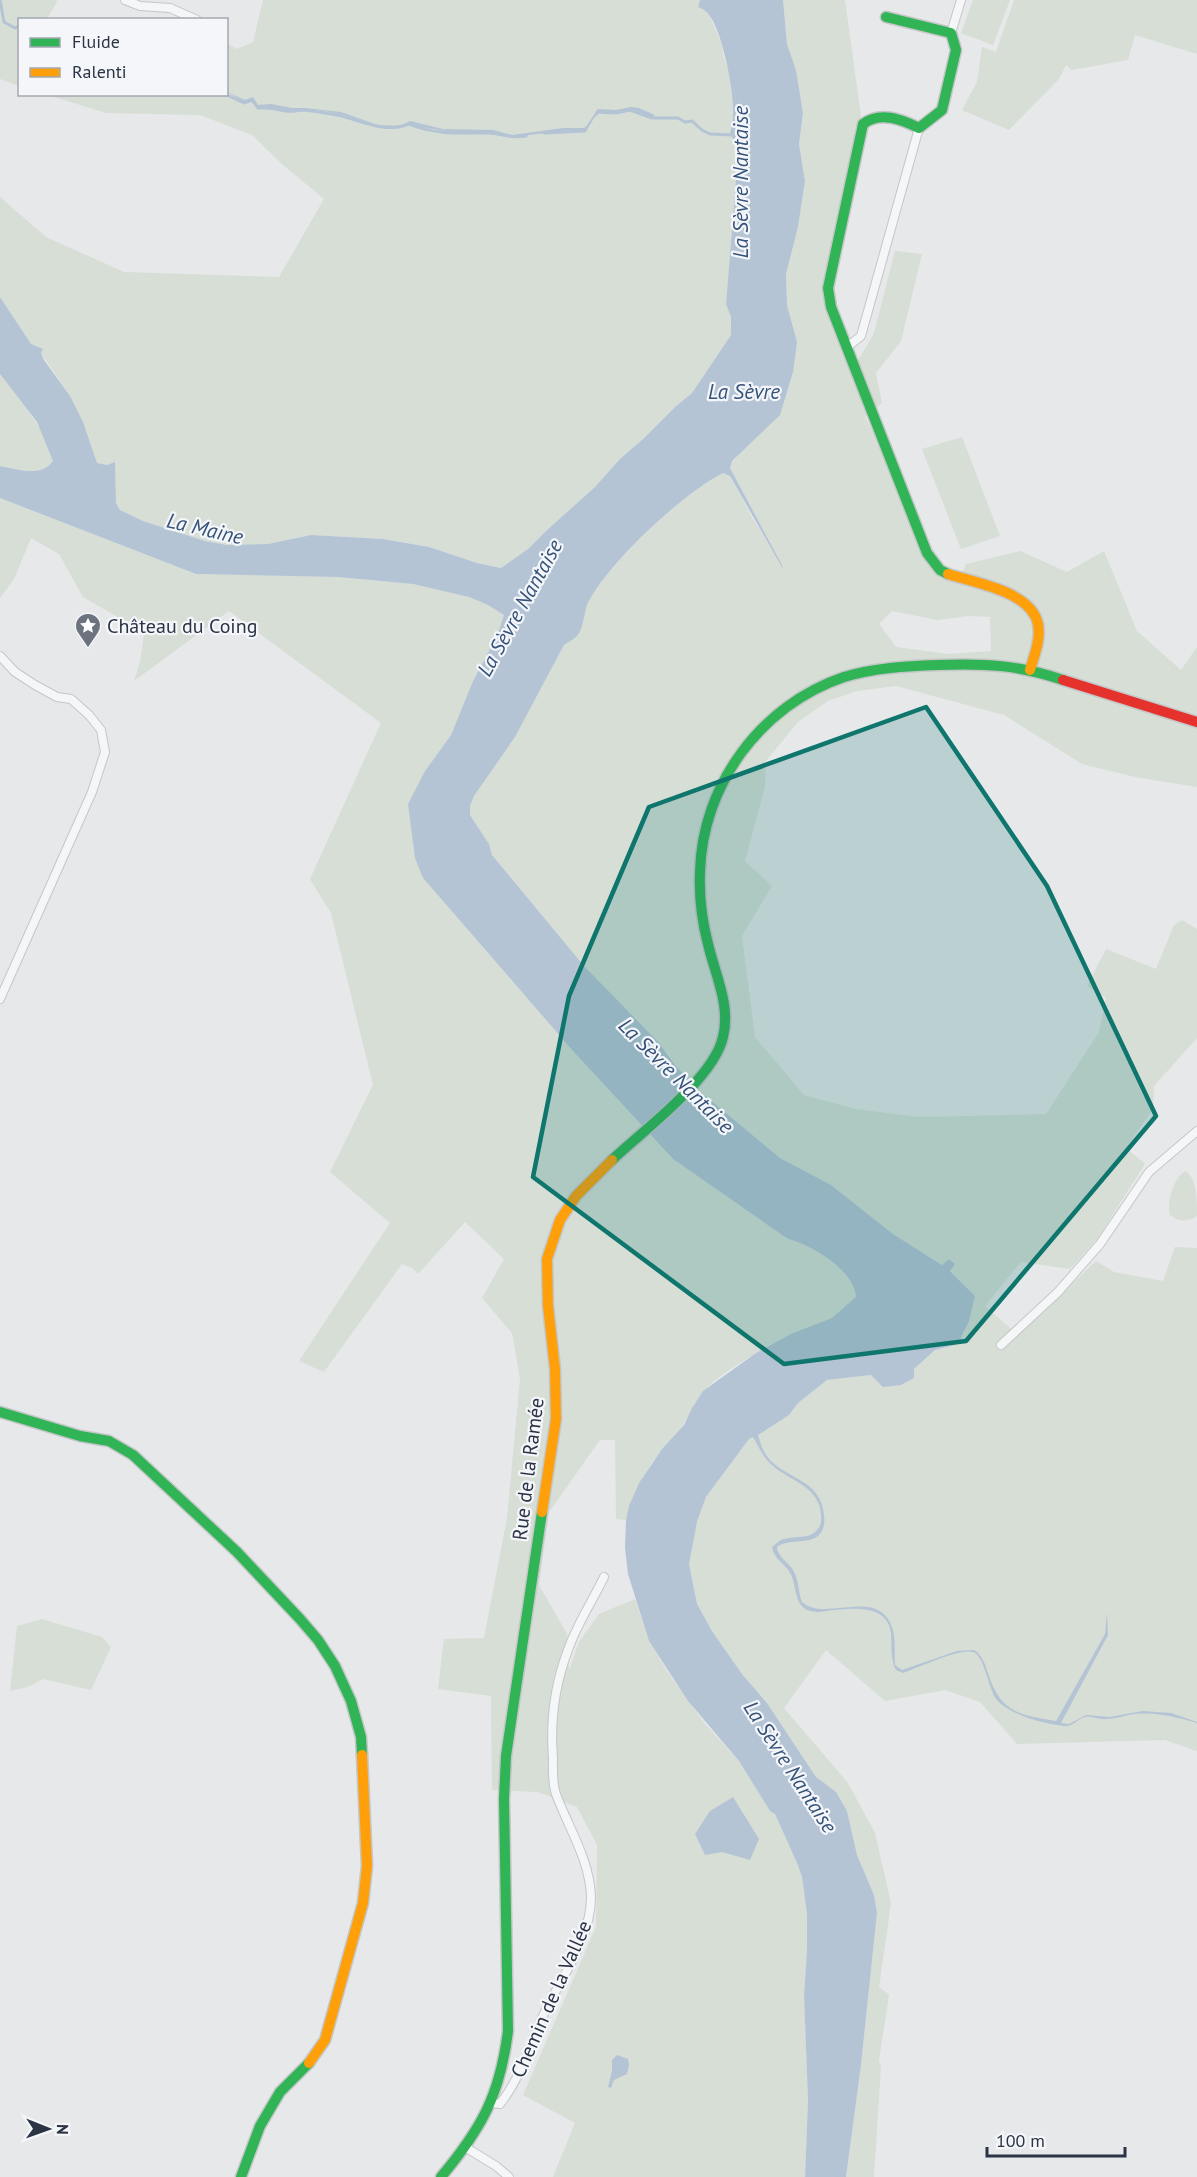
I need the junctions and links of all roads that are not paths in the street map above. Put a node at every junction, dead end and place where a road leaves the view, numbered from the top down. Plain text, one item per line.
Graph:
1 (125, 0) edge
2 (961, 0) edge
3 (886, 17) dead end
4 (192, 18) edge
5 (951, 33) junction
6 (919, 128) junction
7 (847, 347) junction
8 (0, 656) edge
9 (1030, 670) junction
10 (1197, 722) edge
11 (0, 999) edge
12 (1197, 1131) edge
13 (1000, 1345) dead end
14 (0, 1412) edge
15 (604, 1576) dead end
16 (493, 2103) junction
17 (465, 2147) junction
18 (241, 2177) edge
19 (441, 2177) edge
20 (509, 2177) edge

1 - 4 street
2 - 5 street
3 - 5 main road
5 - 6 main road
6 - 7 street
6 - 7 main road
7 - 9 main road
8 - 11 street
9 - 10 main road, Rue de la Ramée
9 - 16 main road, Rue de la Ramée
12 - 13 street
14 - 18 main road
15 - 16 street, Chemin de la Vallée
16 - 17 main road, Rue de la Ramée
17 - 19 main road, Rue de la Ramée
17 - 20 street

